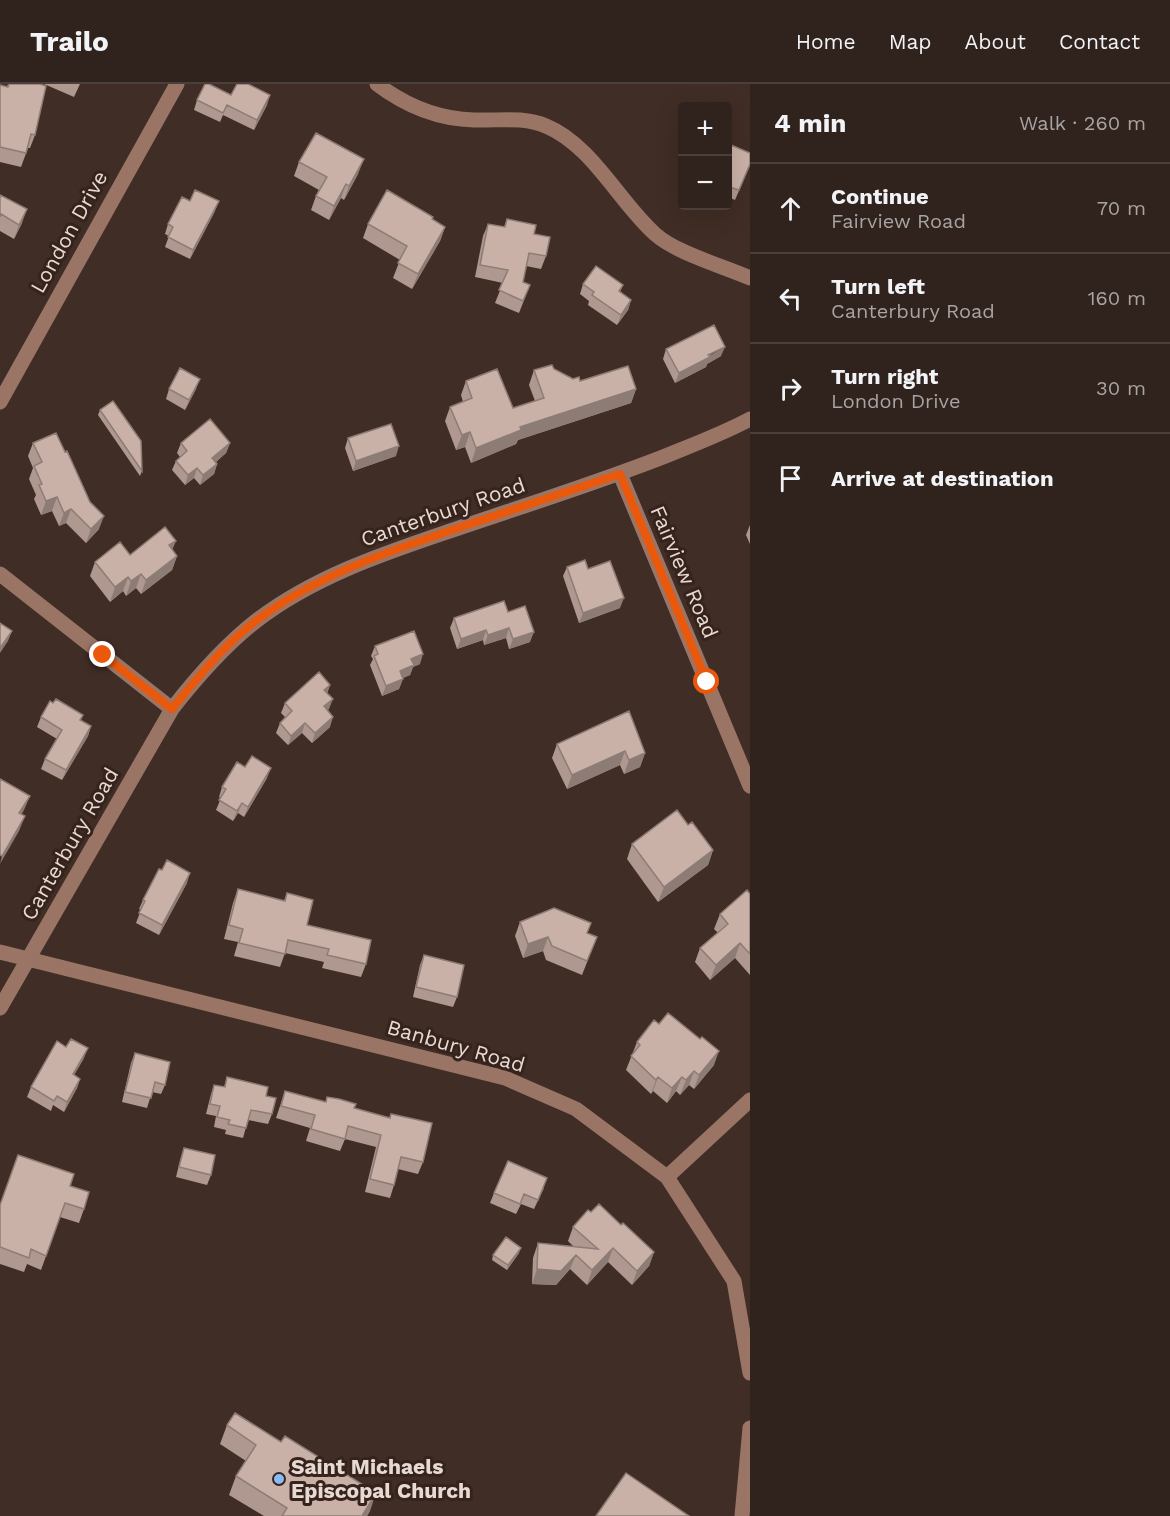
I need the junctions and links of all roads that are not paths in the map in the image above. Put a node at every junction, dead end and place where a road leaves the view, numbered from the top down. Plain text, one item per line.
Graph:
1 (177, 84) edge
2 (377, 84) edge
3 (750, 278) edge
4 (0, 402) edge
5 (750, 418) edge
6 (620, 474) junction
7 (0, 574) edge
8 (172, 709) junction
9 (750, 786) edge
10 (0, 952) edge
11 (29, 959) junction
12 (0, 1008) edge
13 (750, 1100) edge
14 (667, 1177) junction
15 (750, 1373) edge
16 (750, 1428) edge
17 (742, 1516) edge

1 - 4 street, London Drive
2 - 3 street
5 - 6 street, Canterbury Road
6 - 8 street, Canterbury Road
6 - 9 street, Fairview Road
7 - 8 street
8 - 11 street, Canterbury Road
10 - 11 street, Banbury Road
11 - 12 street, Canterbury Road
11 - 14 street, Banbury Road
13 - 14 street
14 - 15 street, Banbury Road
16 - 17 street

